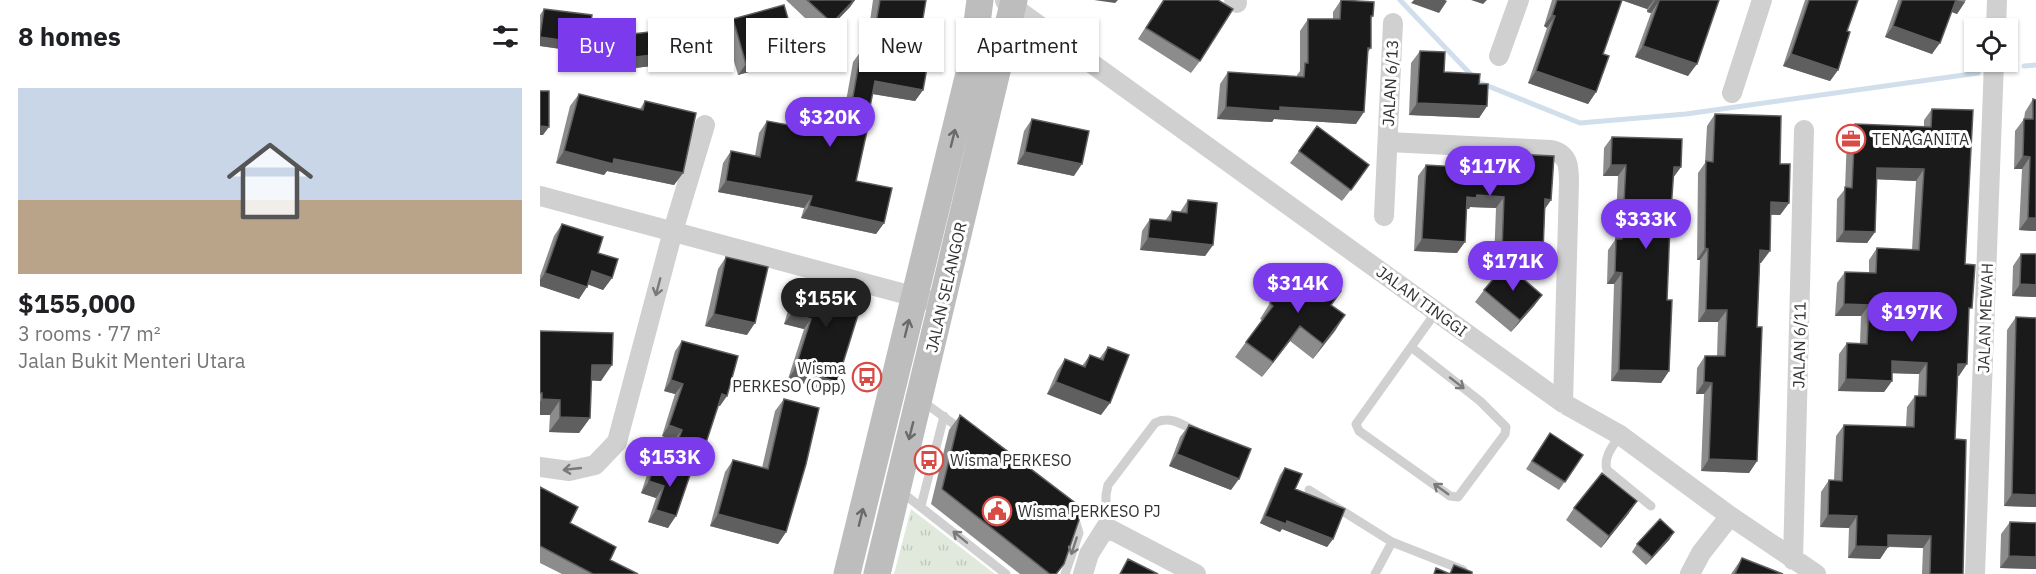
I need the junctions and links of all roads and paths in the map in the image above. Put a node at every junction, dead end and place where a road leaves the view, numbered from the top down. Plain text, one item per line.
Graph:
1 (980, 0) edge
2 (1519, 0) edge
3 (1762, 0) edge
4 (1996, 0) edge
5 (1010, 3) edge
6 (1996, 18) edge
7 (1393, 23) dead end
8 (1500, 57) dead end
9 (1994, 72) edge
10 (1732, 93) dead end
11 (705, 125) dead end
12 (1804, 130) dead end
13 (1388, 142) junction
14 (540, 196) edge
15 (1384, 216) dead end
16 (674, 231) junction
17 (915, 296) junction
18 (942, 304) junction
19 (1436, 312) junction
20 (1411, 347) junction
21 (919, 399) junction
22 (1563, 403) junction
23 (944, 416) junction
24 (1203, 434) edge
25 (1620, 435) junction
26 (972, 437) edge
27 (540, 467) edge
28 (898, 488) junction
29 (1309, 490) dead end
30 (921, 506) junction
31 (1651, 506) dead end
32 (1066, 510) edge
33 (1730, 516) junction
34 (1106, 527) junction
35 (1392, 542) junction
36 (1793, 560) junction
37 (1470, 572) edge
38 (847, 574) edge
39 (877, 574) edge
40 (1006, 574) edge
41 (1065, 574) edge
42 (1083, 574) edge
43 (1196, 574) edge
44 (1375, 574) edge
45 (1690, 574) edge
46 (1816, 574) edge
47 (1975, 574) edge

17 -> 1 main road, JALAN SELANGOR
2 - 8 street
3 - 10 street
4 - 6 street
5 - 18 main road, JALAN SELANGOR
5 - 19 street, JALAN TINGGI
7 - 13 street, JALAN 6/13
9 - 47 street, JALAN MEWAH
11 - 16 street
12 - 36 street, JALAN 6/11
13 - 15 street, JALAN 6/13
13 - 22 street, JALAN 6/13
14 - 16 street
16 - 17 street
16 -> 27 street
17 - 18 street
38 -> 17 main road, JALAN SELANGOR
18 - 21 main road, JALAN SELANGOR
19 - 20 lane
19 - 22 street, JALAN TINGGI
20 -> 20 lane
21 - 23 lane
21 -> 28 main road, JALAN SELANGOR
22 - 25 street, JALAN TINGGI
23 - 26 lane
23 - 30 lane
24 - 34 lane
25 - 31 lane
25 - 33 street, JALAN TINGGI
28 - 30 lane
28 - 39 main road, JALAN SELANGOR
29 - 35 lane
40 -> 30 lane
32 -> 41 lane
33 - 36 street, JALAN TINGGI
33 - 45 street
34 - 42 street
34 - 43 street
35 - 37 lane
35 - 44 lane
36 - 46 street, JALAN TINGGI

